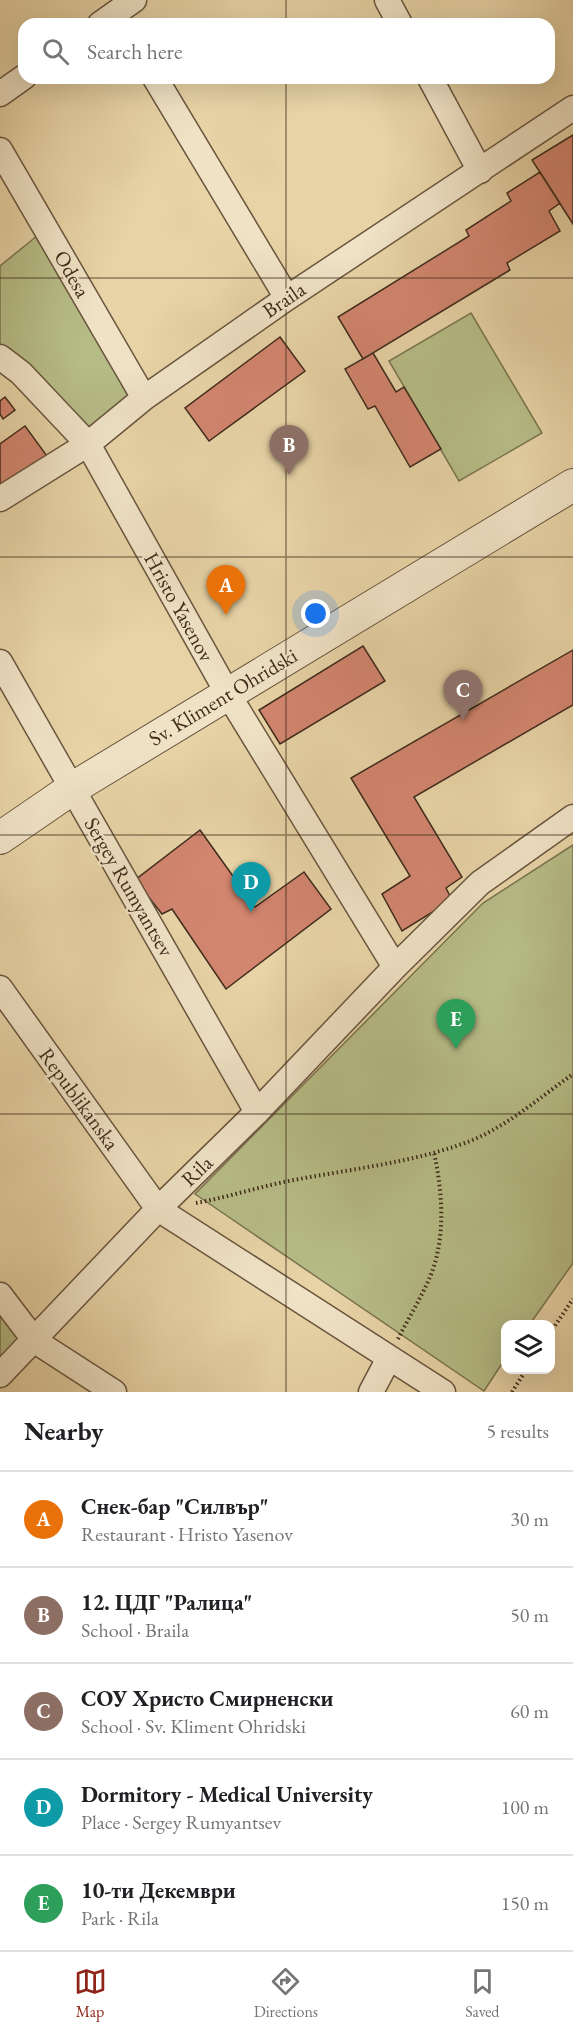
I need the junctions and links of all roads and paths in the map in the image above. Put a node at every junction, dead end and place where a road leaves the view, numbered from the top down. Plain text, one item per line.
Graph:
1 (387, 0) edge
2 (397, 18) edge
3 (18, 81) edge
4 (159, 84) edge
5 (433, 84) edge
6 (0, 94) edge
7 (573, 108) edge
8 (0, 150) edge
9 (480, 171) junction
10 (287, 298) junction
11 (0, 357) edge
12 (144, 398) junction
13 (88, 444) junction
14 (573, 485) edge
15 (0, 499) edge
16 (0, 662) edge
17 (228, 694) junction
18 (73, 788) junction
19 (573, 817) edge
20 (0, 838) edge
21 (395, 967) junction
22 (0, 988) edge
23 (573, 1074) edge
24 (257, 1112) junction
25 (434, 1152) junction
26 (158, 1209) junction
27 (0, 1295) edge
28 (573, 1299) edge
29 (555, 1326) edge
30 (35, 1341) junction
31 (389, 1358) junction
32 (523, 1374) edge
33 (0, 1375) edge
34 (114, 1392) edge
35 (371, 1392) edge
36 (444, 1392) edge
37 (512, 1392) edge

1 - 2 street
3 - 6 street
4 - 10 street
5 - 9 street
7 - 9 street, Braila
8 - 12 street, Odesa
9 - 10 street, Braila
10 - 12 street, Braila
11 - 13 street, Hristo Yasenov
12 - 13 street, Braila
13 - 15 street, Braila
13 - 17 street, Hristo Yasenov
14 - 17 street, Sv. Kliment Ohridski
16 - 18 street, Sergey Rumyantsev
17 - 18 street, Sv. Kliment Ohridski
17 - 21 street, Hristo Yasenov
18 - 20 street, Sv. Kliment Ohridski
18 - 24 street, Sergey Rumyantsev
19 - 21 street, Rila
21 - 24 street, Rila
22 - 26 street, Republikanska
23 - 25 path
24 - 26 street, Rila
25 - 26 path
25 - 31 path
26 - 30 street, Rila
26 - 31 street
27 - 30 street
28 - 29 path
30 - 33 street, Rila
30 - 34 street
31 - 35 street
31 - 36 street
32 - 37 path

